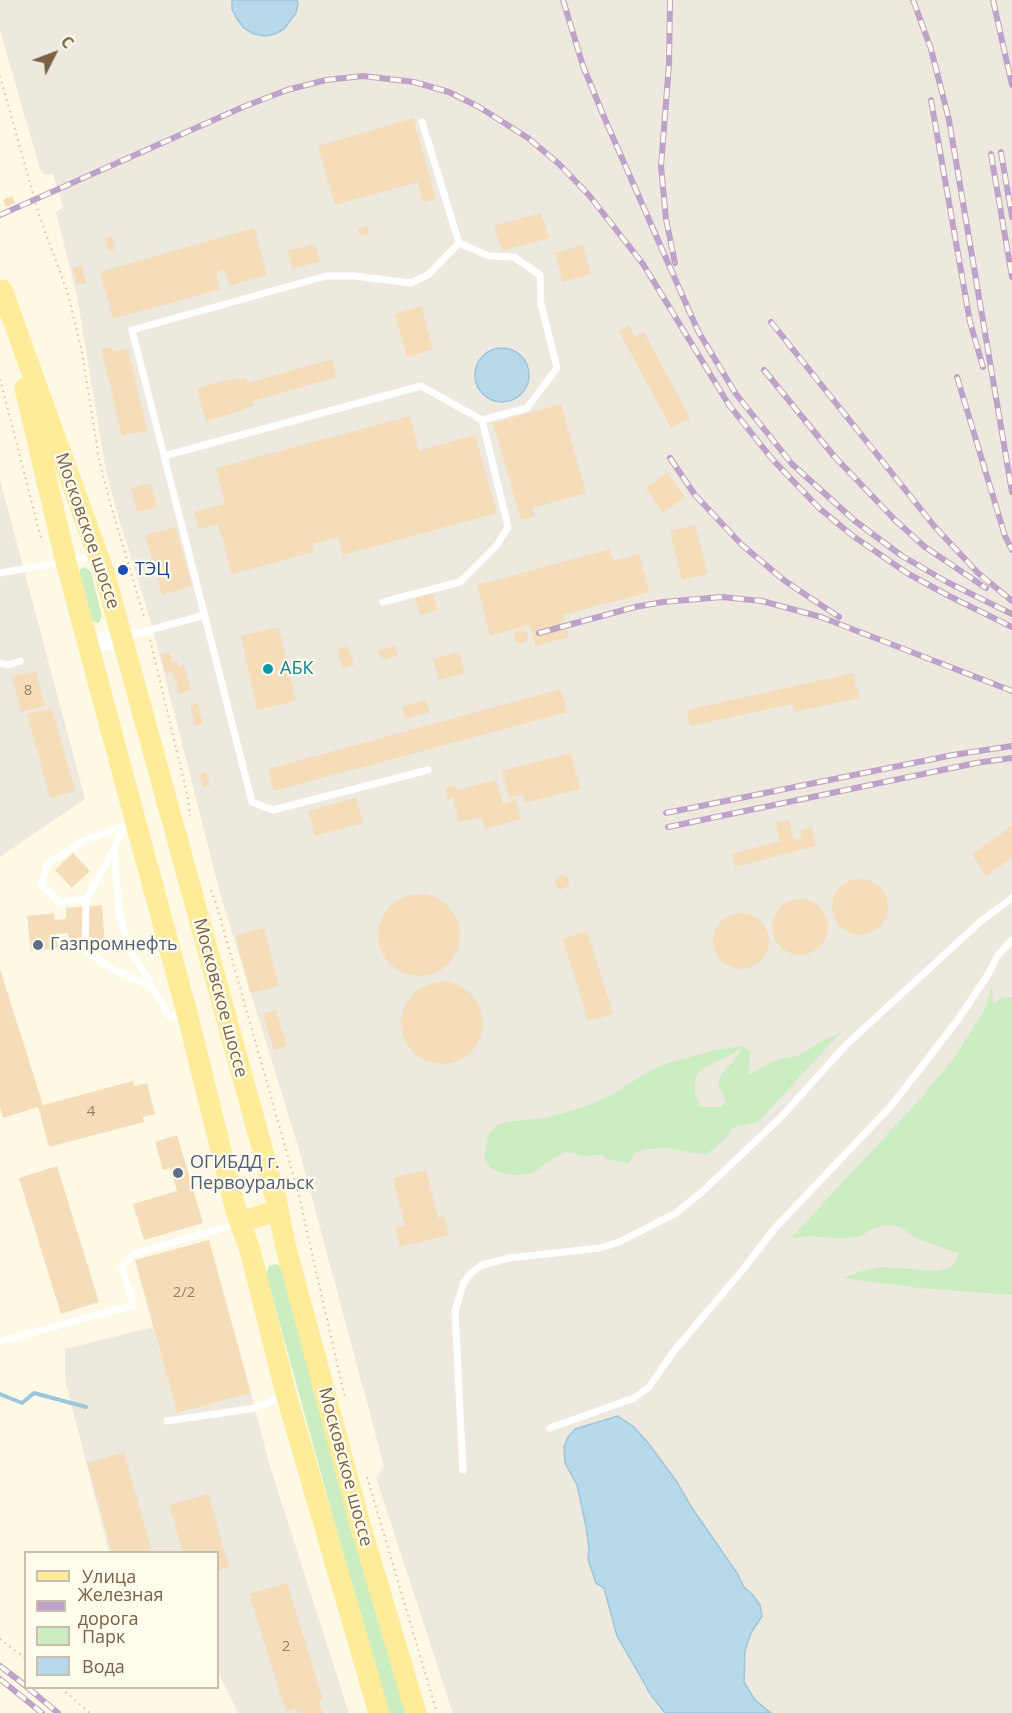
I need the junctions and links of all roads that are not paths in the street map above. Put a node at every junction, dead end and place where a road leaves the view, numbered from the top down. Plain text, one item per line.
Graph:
1 (422, 122) dead end
2 (459, 243) junction
3 (1, 286) edge
4 (482, 420) junction
5 (164, 456) junction
6 (97, 555) junction
7 (66, 562) junction
8 (0, 573) edge
9 (383, 602) dead end
10 (205, 615) junction
11 (121, 637) junction
12 (88, 645) junction
13 (20, 661) dead end
14 (0, 663) edge
15 (428, 770) dead end
16 (129, 825) junction
17 (114, 850) junction
18 (1012, 898) edge
19 (86, 899) junction
20 (1012, 939) edge
21 (150, 986) junction
22 (188, 1017) junction
23 (278, 1210) junction
24 (241, 1222) junction
25 (285, 1244) junction
26 (250, 1250) junction
27 (0, 1341) edge
28 (286, 1394) junction
29 (167, 1421) dead end
30 (550, 1428) dead end
31 (463, 1470) dead end
32 (379, 1713) edge
33 (416, 1713) edge

1 - 2 lane
2 - 4 lane
2 - 5 lane
3 - 6 main road, Московское шоссе
3 - 7 main road, Московское шоссе
4 - 5 lane
4 - 9 lane
5 - 10 lane
6 - 7 lane
6 - 11 main road, Московское шоссе
7 - 8 lane
7 - 12 main road, Московское шоссе
10 - 11 lane
10 - 15 lane
11 - 12 street
11 - 23 main road, Московское шоссе
12 - 16 main road, Московское шоссе
13 - 14 lane
16 - 17 lane
16 - 19 lane
16 - 22 main road, Московское шоссе
17 - 19 lane
17 - 21 lane
18 - 31 lane
19 - 21 lane
20 - 30 lane
21 - 22 lane
22 - 24 main road, Московское шоссе
23 - 24 main road
23 - 25 main road, Московское шоссе
24 - 26 main road, Московское шоссе
24 - 27 lane
25 - 26 main road
25 - 33 main road, Московское шоссе
26 - 28 main road, Московское шоссе
28 - 29 lane
28 - 32 main road, Московское шоссе

